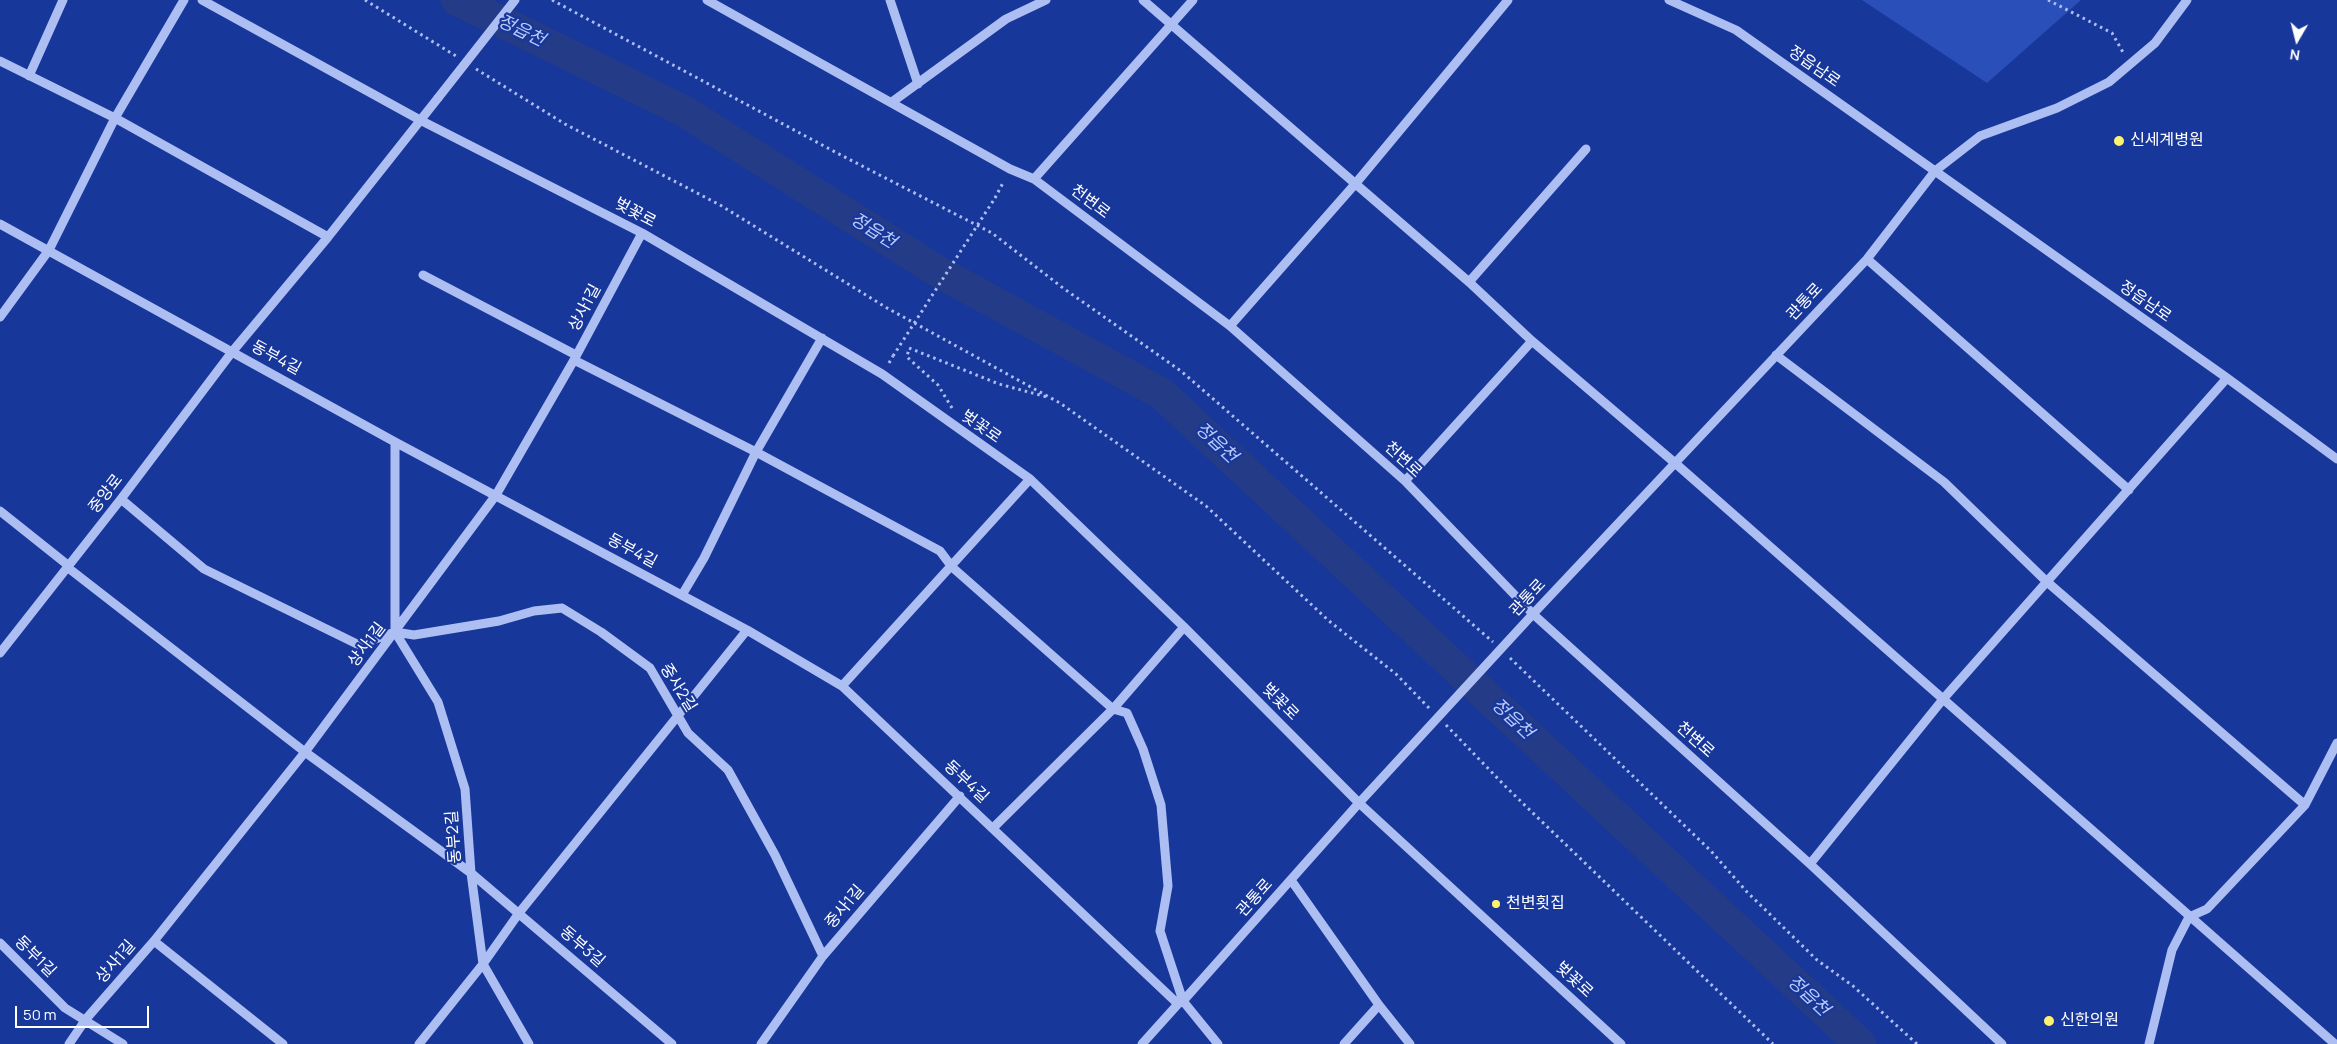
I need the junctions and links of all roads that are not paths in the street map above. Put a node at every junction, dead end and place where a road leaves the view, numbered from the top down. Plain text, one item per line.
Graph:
1 (63, 0) edge
2 (184, 0) edge
3 (202, 0) edge
4 (515, 0) edge
5 (707, 0) edge
6 (890, 0) edge
7 (1046, 0) edge
8 (1143, 0) edge
9 (1193, 0) edge
10 (1508, 0) edge
11 (1669, 0) edge
12 (2187, 0) edge
13 (1173, 25) junction
14 (0, 61) edge
15 (29, 76) junction
16 (918, 84) junction
17 (892, 102) junction
18 (116, 118) junction
19 (420, 120) junction
20 (1586, 149) dead end
21 (1935, 171) junction
22 (1034, 179) junction
23 (1356, 184) junction
24 (0, 224) edge
25 (642, 233) junction
26 (328, 237) junction
27 (49, 250) junction
28 (1866, 259) junction
29 (423, 275) dead end
30 (1469, 282) junction
31 (0, 317) edge
32 (1230, 326) junction
33 (822, 338) junction
34 (1532, 341) junction
35 (232, 352) junction
36 (1776, 355) junction
37 (575, 358) junction
38 (2226, 378) junction
39 (395, 442) junction
40 (756, 452) junction
41 (2337, 459) edge
42 (1675, 463) junction
43 (1030, 479) junction
44 (1405, 481) junction
45 (2129, 490) junction
46 (496, 495) junction
47 (121, 499) junction
48 (0, 511) edge
49 (68, 566) junction
50 (952, 567) junction
51 (2046, 581) junction
52 (682, 595) junction
53 (1534, 614) junction
54 (1184, 627) junction
55 (747, 630) junction
56 (395, 632) junction
57 (0, 653) edge
58 (842, 686) junction
59 (1944, 698) junction
60 (1113, 709) junction
61 (679, 716) junction
62 (2337, 743) edge
63 (305, 752) junction
64 (960, 796) junction
65 (1359, 803) junction
66 (2304, 805) junction
67 (993, 828) junction
68 (1810, 864) junction
69 (471, 873) junction
70 (1291, 880) junction
71 (519, 913) junction
72 (2189, 917) junction
73 (154, 941) junction
74 (0, 942) edge
75 (824, 956) junction
76 (483, 964) junction
77 (1181, 1002) junction
78 (1379, 1005) junction
79 (86, 1020) junction
80 (2335, 1042) edge
81 (69, 1044) edge
82 (123, 1044) edge
83 (283, 1044) edge
84 (419, 1044) edge
85 (529, 1044) edge
86 (672, 1044) edge
87 (761, 1044) edge
88 (1142, 1044) edge
89 (1218, 1044) edge
90 (1344, 1044) edge
91 (1410, 1044) edge
92 (1621, 1044) edge
93 (2002, 1044) edge
94 (2150, 1044) edge

1 - 15 street
2 - 18 street
3 - 19 street, 벚꽃로
4 - 19 street, 중앙로, bridge
5 - 17 street, 천변로
6 - 16 street
7 - 16 street
8 - 13 street
9 - 13 street
10 - 23 street
11 - 21 street, 정읍남로
12 - 21 street
13 - 22 street
13 - 23 street
14 - 15 street
15 - 18 street
16 - 17 street
17 - 22 street, 천변로
18 - 26 street
18 - 27 street
19 - 25 street, 벚꽃로
19 - 26 street, 중앙로
20 - 30 street
21 - 28 street, 관통로
21 - 38 street, 정읍남로
22 - 32 street, 천변로
23 - 30 street
23 - 32 street
24 - 27 street, 동부4길
25 - 33 street, 벚꽃로
25 - 37 street, 상사1길
26 - 35 street, 중앙로
27 - 31 street
27 - 35 street, 동부4길
28 - 36 street, 관통로
28 - 45 street
29 - 37 street
30 - 34 street
32 - 44 street, 천변로
33 - 40 street
33 - 43 street, 벚꽃로
34 - 42 street
34 - 44 street
35 - 39 street, 동부4길
35 - 47 street, 중앙로
36 - 42 street, 관통로
36 - 51 street
37 - 40 street
37 - 46 street, 상사1길
38 - 41 street, 정읍남로
38 - 45 street
39 - 46 street, 동부4길
39 - 56 street
40 - 50 street
40 - 52 street
42 - 53 street, 관통로
42 - 59 street
43 - 50 street
43 - 54 street, 벚꽃로
44 - 53 street, 천변로
45 - 51 street
46 - 52 street, 동부4길
46 - 56 street, 상사1길
47 - 49 street, 중앙로
47 - 56 street
48 - 49 street, 동부3길
49 - 57 street, 중앙로
49 - 63 street, 동부3길
50 - 58 street
50 - 60 street
51 - 59 street
51 - 66 street
52 - 55 street, 동부4길
53 - 65 street, 관통로, bridge
53 - 68 street, 천변로
54 - 60 street
54 - 65 street, 벚꽃로
55 - 58 street, 동부4길
55 - 61 street
56 - 61 street, 중사2길
56 - 63 street, 상사1길
56 - 69 street, 동부2길
58 - 64 street, 동부4길
59 - 68 street
59 - 72 street
60 - 67 street
60 - 77 street
61 - 71 street
61 - 75 street, 중사2길
62 - 66 street
63 - 69 street, 동부3길
63 - 73 street, 상사1길
64 - 67 street, 동부4길
64 - 75 street, 중사1길
65 - 70 street, 관통로
65 - 92 street, 벚꽃로
66 - 72 street
67 - 77 street, 동부4길
68 - 93 street, 천변로
69 - 71 street, 동부3길
69 - 76 street, 동부2길
70 - 77 street, 관통로
70 - 78 street
71 - 76 street
71 - 86 street, 동부3길
72 - 80 street
72 - 94 street
73 - 79 street, 상사1길
73 - 83 street
74 - 79 street, 동부1길
75 - 87 street, 중사1길
76 - 84 street
76 - 85 street, 동부2길
77 - 88 street, 관통로
77 - 89 street
78 - 90 street
78 - 91 street
79 - 81 street, 상사1길
79 - 82 street, 동부1길

